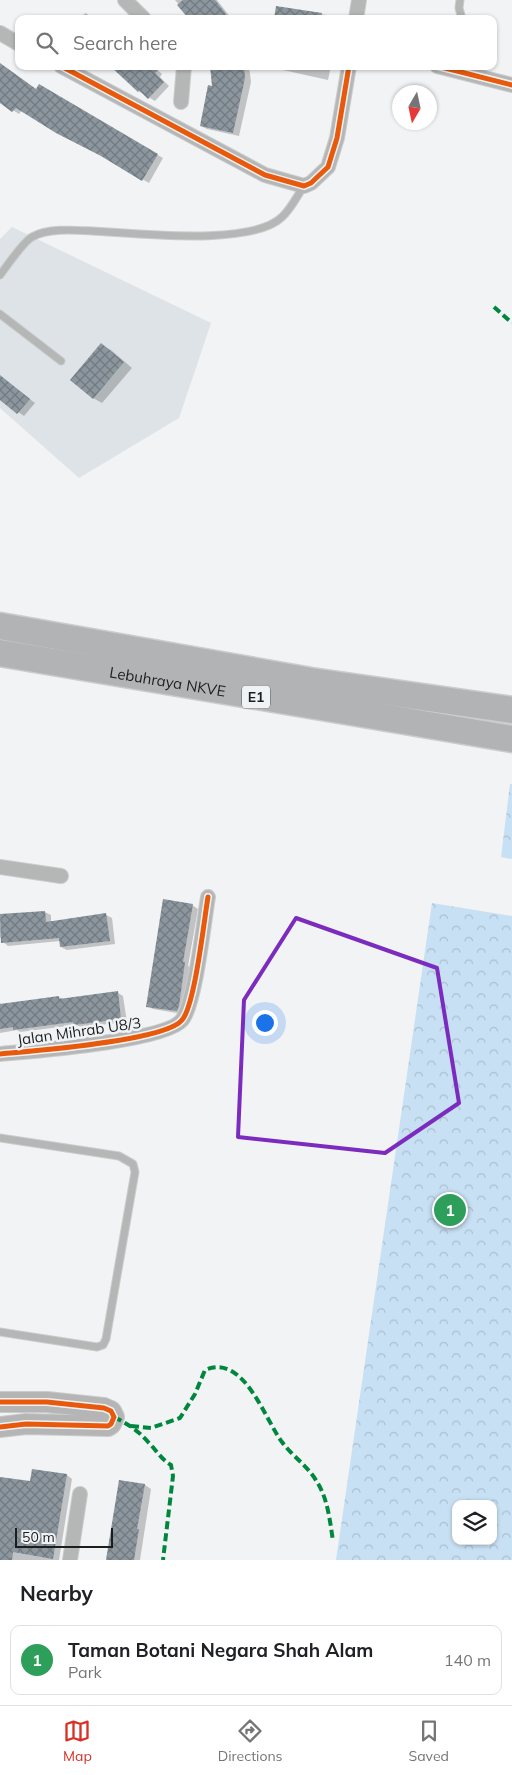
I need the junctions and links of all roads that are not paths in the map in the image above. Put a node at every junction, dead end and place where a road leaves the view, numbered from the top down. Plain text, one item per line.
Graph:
1 (125, 0) edge
2 (359, 0) edge
3 (460, 0) edge
4 (140, 15) edge
5 (357, 15) edge
6 (461, 15) edge
7 (0, 34) edge
8 (15, 42) edge
9 (68, 70) edge
10 (184, 70) edge
11 (348, 70) edge
12 (453, 70) edge
13 (512, 85) edge
14 (181, 102) dead end
15 (304, 186) junction
16 (0, 275) edge
17 (0, 314) edge
18 (61, 361) dead end
19 (0, 626) edge
20 (0, 653) edge
21 (512, 710) edge
22 (512, 739) edge
23 (0, 867) edge
24 (60, 876) dead end
25 (208, 897) dead end
26 (0, 1054) edge
27 (0, 1138) edge
28 (0, 1332) edge
29 (0, 1402) edge
30 (0, 1427) edge
31 (80, 1494) dead end
32 (70, 1560) edge

1 - 4 street
2 - 5 street
3 - 6 lane
7 - 8 street
9 - 15 street
10 - 14 street
11 - 15 street
12 - 13 street
15 - 16 lane
17 - 18 lane
19 - 21 highway, Lebuhraya NKVE / E1
20 - 22 highway, Lebuhraya NKVE / E1
23 - 24 street
25 - 26 street, Jalan Mihrab U8/3
27 - 28 lane
29 - 30 street
31 - 32 street

